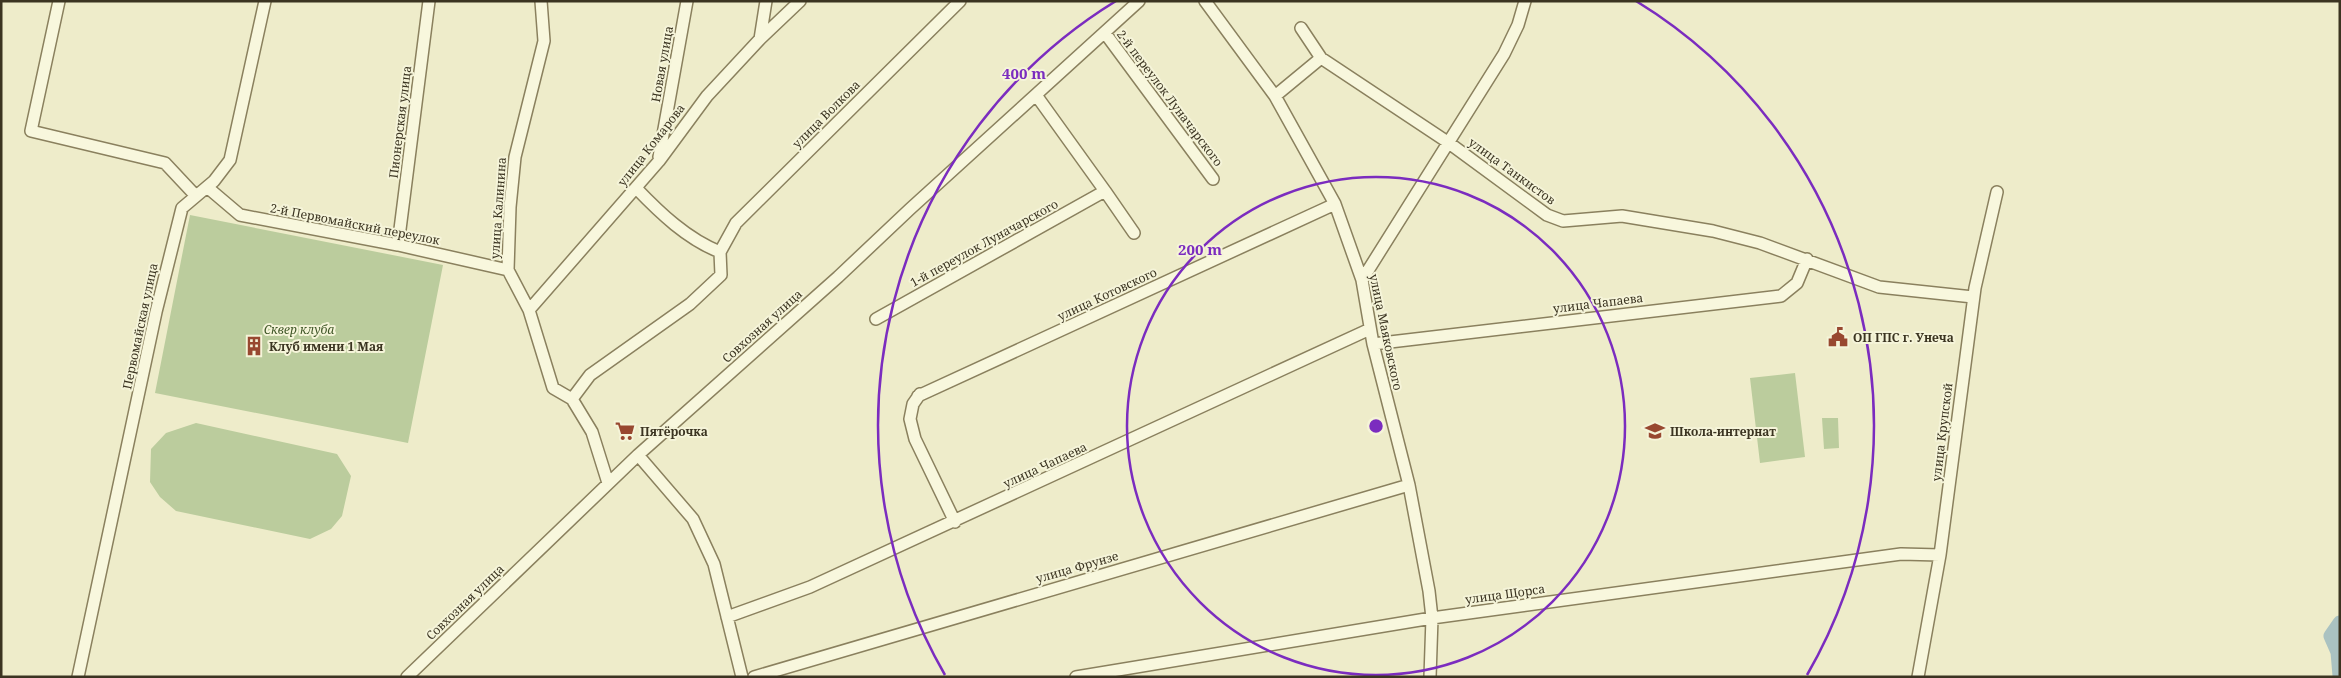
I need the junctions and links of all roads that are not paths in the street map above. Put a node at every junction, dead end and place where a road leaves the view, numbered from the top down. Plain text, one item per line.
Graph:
1 (59, 1) edge
2 (265, 1) edge
3 (429, 1) edge
4 (541, 1) edge
5 (687, 1) edge
6 (766, 1) edge
7 (800, 1) edge
8 (960, 1) edge
9 (1139, 1) edge
10 (1205, 1) edge
11 (1525, 1) edge
12 (1301, 28) dead end
13 (1105, 34) junction
14 (760, 39) junction
15 (1322, 58) junction
16 (1036, 96) junction
17 (1275, 96) junction
18 (1449, 143) junction
19 (659, 161) junction
20 (1213, 179) dead end
21 (207, 187) junction
22 (636, 188) junction
23 (1105, 191) junction
24 (1997, 192) dead end
25 (195, 195) junction
26 (1335, 204) junction
27 (1134, 233) dead end
28 (398, 245) junction
29 (720, 252) junction
30 (1807, 259) junction
31 (508, 270) junction
32 (1362, 280) junction
33 (1973, 297) junction
34 (529, 310) junction
35 (876, 319) dead end
36 (1370, 329) junction
37 (1373, 344) junction
38 (572, 399) junction
39 (638, 455) junction
40 (608, 483) junction
41 (1409, 485) junction
42 (955, 522) junction
43 (1940, 555) junction
44 (727, 616) junction
45 (1432, 618) junction
46 (80, 675) edge
47 (407, 677) edge
48 (742, 677) edge
49 (754, 677) edge
50 (1076, 677) edge
51 (1430, 677) edge
52 (1918, 677) edge

1 - 25 street
2 - 21 street, Первомайская улица
3 - 28 street, Пионерская улица
4 - 31 street, улица Калинина
5 - 19 street, Новая улица
6 - 14 street
7 - 14 street, улица Комарова
8 - 29 street, улица Волкова
9 - 13 street, Совхозная улица
10 - 17 street, улица Маяковского
11 - 18 street, улица Танкистов
12 - 15 street
13 - 16 street, Совхозная улица
13 - 20 street, 2-й переулок Луначарского
14 - 19 street, улица Комарова
15 - 17 street
15 - 18 street
16 - 23 street
16 - 39 street, Совхозная улица
17 - 26 street, улица Маяковского
18 - 30 street, улица Танкистов
18 - 32 street
19 - 22 street, улица Комарова
21 - 25 street, Первомайская улица
21 - 28 street, 2-й Первомайский переулок
22 - 29 street
22 - 34 street, улица Комарова
23 - 27 street
23 - 35 street, 1-й переулок Луначарского
24 - 33 street, улица Крупской
25 - 46 street, Первомайская улица
26 - 32 street, улица Маяковского
26 - 42 street, улица Котовского
28 - 31 street, 2-й Первомайский переулок
29 - 38 street
30 - 33 street, улица Танкистов
30 - 37 street, улица Чапаева
31 - 34 street, улица Калинина
32 - 36 street, улица Маяковского
33 - 43 street, улица Крупской
34 - 38 street, улица Калинина
36 - 37 street, улица Маяковского
36 - 42 street, улица Чапаева
37 - 41 street, улица Маяковского
38 - 40 street, улица Калинина
39 - 40 street, Совхозная улица
39 - 44 street
40 - 47 street, Совхозная улица
41 - 45 street, улица Маяковского
41 - 49 street, улица Фрунзе
42 - 44 street, улица Чапаева
43 - 45 street, улица Щорса
43 - 52 street, улица Крупской
44 - 48 street
45 - 50 street, улица Щорса
45 - 51 street, улица Маяковского

